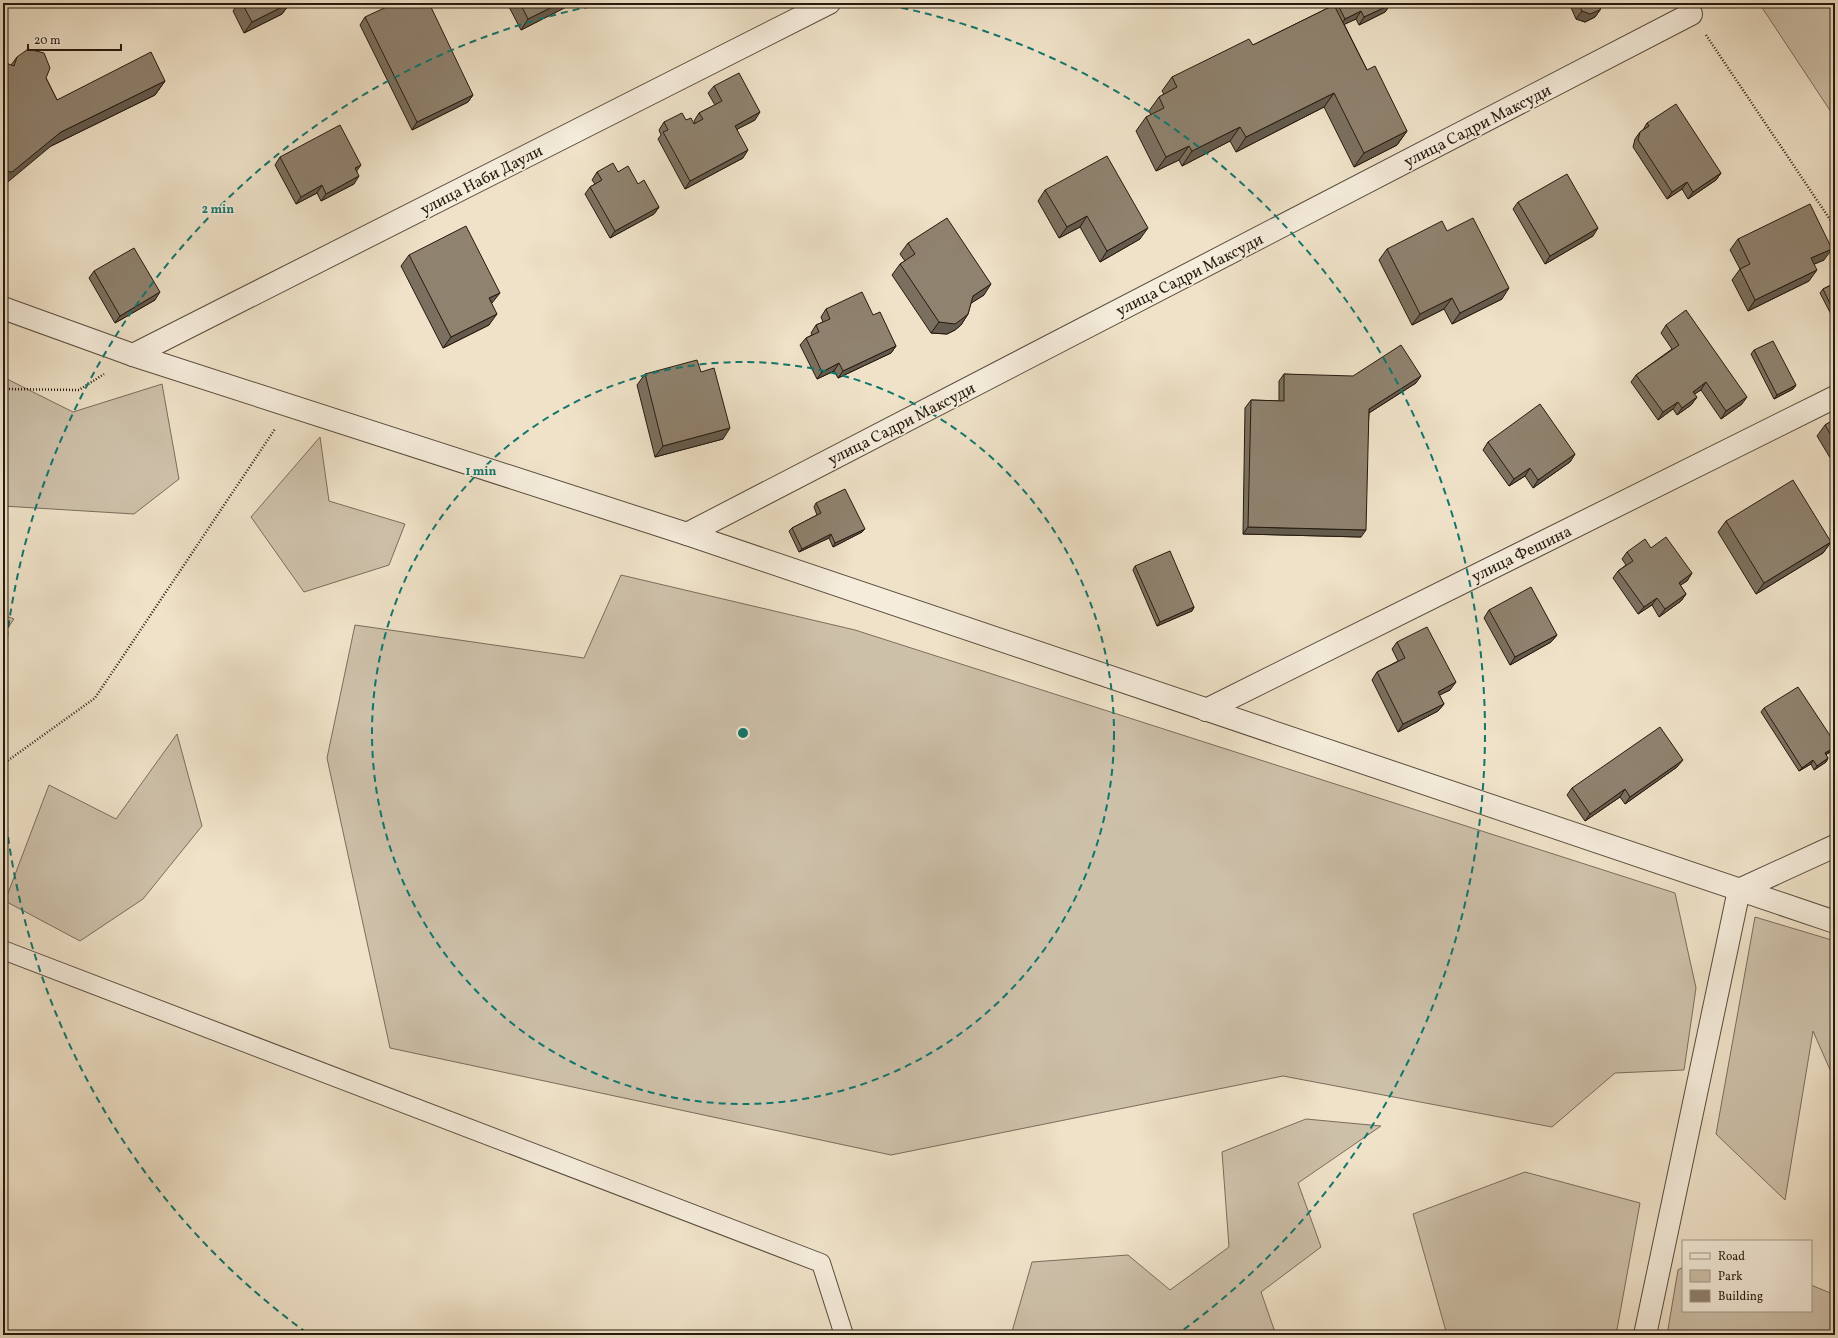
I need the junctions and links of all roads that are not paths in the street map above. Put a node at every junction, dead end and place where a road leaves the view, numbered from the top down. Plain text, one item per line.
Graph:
1 (829, 3) edge
2 (1691, 14) road end
3 (3, 308) edge
4 (133, 355) junction
5 (1835, 397) edge
6 (687, 534) junction
7 (1206, 710) junction
8 (1835, 846) edge
9 (1739, 890) junction
10 (1835, 922) edge
11 (3, 950) edge
12 (844, 1335) edge
13 (1645, 1335) edge

1 - 4 street, улица Наби Даули
2 - 6 street, улица Садри Максуди
3 - 4 street
4 - 6 street
5 - 7 street, улица Фешина
6 - 7 street
7 - 9 street
8 - 9 street
9 - 10 street
9 - 13 street
11 - 12 lane

